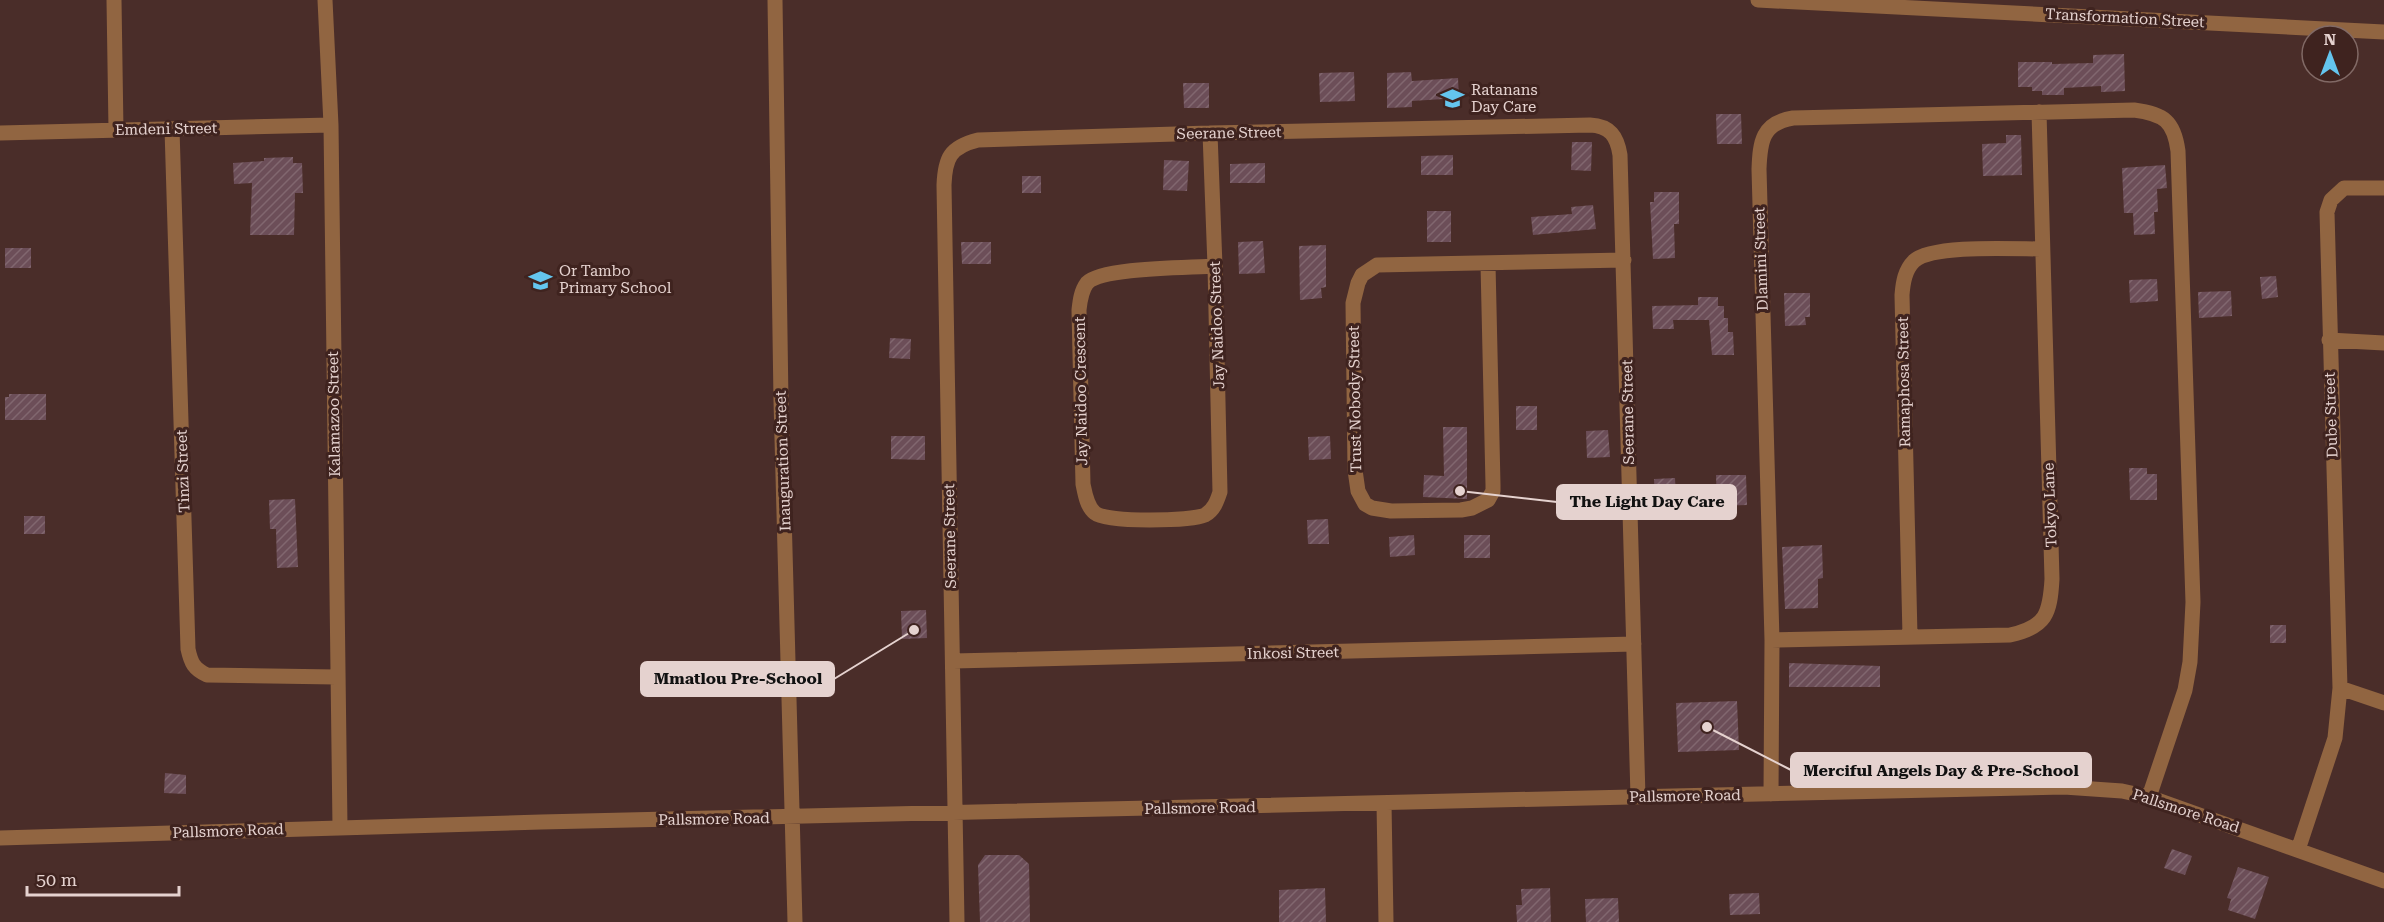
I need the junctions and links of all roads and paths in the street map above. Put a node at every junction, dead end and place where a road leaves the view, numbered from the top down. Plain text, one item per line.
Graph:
1 (114, 0) edge
2 (325, 0) edge
3 (775, 0) edge
4 (1758, 0) edge
5 (2384, 32) edge
6 (2039, 112) junction
7 (331, 125) junction
8 (171, 129) junction
9 (116, 130) junction
10 (0, 133) edge
11 (1210, 133) junction
12 (2384, 188) edge
13 (2042, 249) junction
14 (1624, 260) junction
15 (1488, 264) junction
16 (1215, 266) junction
17 (2329, 340) junction
18 (2384, 343) edge
19 (1208, 514) joint
20 (1910, 636) junction
21 (1772, 640) junction
22 (1634, 644) junction
23 (952, 661) junction
24 (336, 677) junction
25 (2340, 688) junction
26 (2384, 704) edge
27 (1771, 794) junction
28 (1638, 797) junction
29 (2149, 797) junction
30 (1384, 803) junction
31 (955, 813) junction
32 (792, 817) junction
33 (340, 827) junction
34 (0, 838) edge
35 (2298, 850) junction
36 (2384, 881) edge
37 (795, 922) edge
38 (957, 922) edge
39 (1386, 922) edge

1 - 9 street
2 - 7 street, Kalamazoo Street
3 - 32 street, Inauguration Street
4 - 5 street, Transformation Street
6 - 13 street, Tokyo Lane
6 - 21 street, Dlamini Street
6 - 29 street, Dlamini Street
7 - 8 street, Emdeni Street
7 - 24 street, Kalamazoo Street
8 - 9 street, Emdeni Street
8 - 24 street, Tinzi Street
9 - 10 street, Emdeni Street
11 - 14 street, Seerane Street
11 - 16 street, Jay Naidoo Street
11 - 23 street, Seerane Street
12 - 17 street, Dube Street
13 - 20 street, Ramaphosa Street
13 - 20 street, Tokyo Lane
14 - 15 street, Trust Nobody Street
14 - 22 street, Seerane Street
15 - 15 street, Trust Nobody Street
16 - 19 street, Jay Naidoo Street
16 - 19 street, Jay Naidoo Crescent
17 - 18 street
17 - 25 street, Dube Street
20 - 21 street, Tokyo Lane
21 - 27 street, Dlamini Street
22 - 23 street, Inkosi Street
22 - 28 street, Seerane Street
23 - 31 street, Seerane Street
24 - 33 street, Kalamazoo Street
25 - 26 street
25 - 35 street, Dube Street
27 - 28 street, Pallsmore Road
27 - 29 street, Pallsmore Road
28 - 30 street, Pallsmore Road
29 - 35 street, Pallsmore Road
30 - 31 street, Pallsmore Road
30 - 39 street
31 - 32 street, Pallsmore Road
31 - 38 street, Seerane Street
32 - 33 street, Pallsmore Road
32 - 37 street, Inauguration Street
33 - 34 street, Pallsmore Road
35 - 36 street, Pallsmore Road

